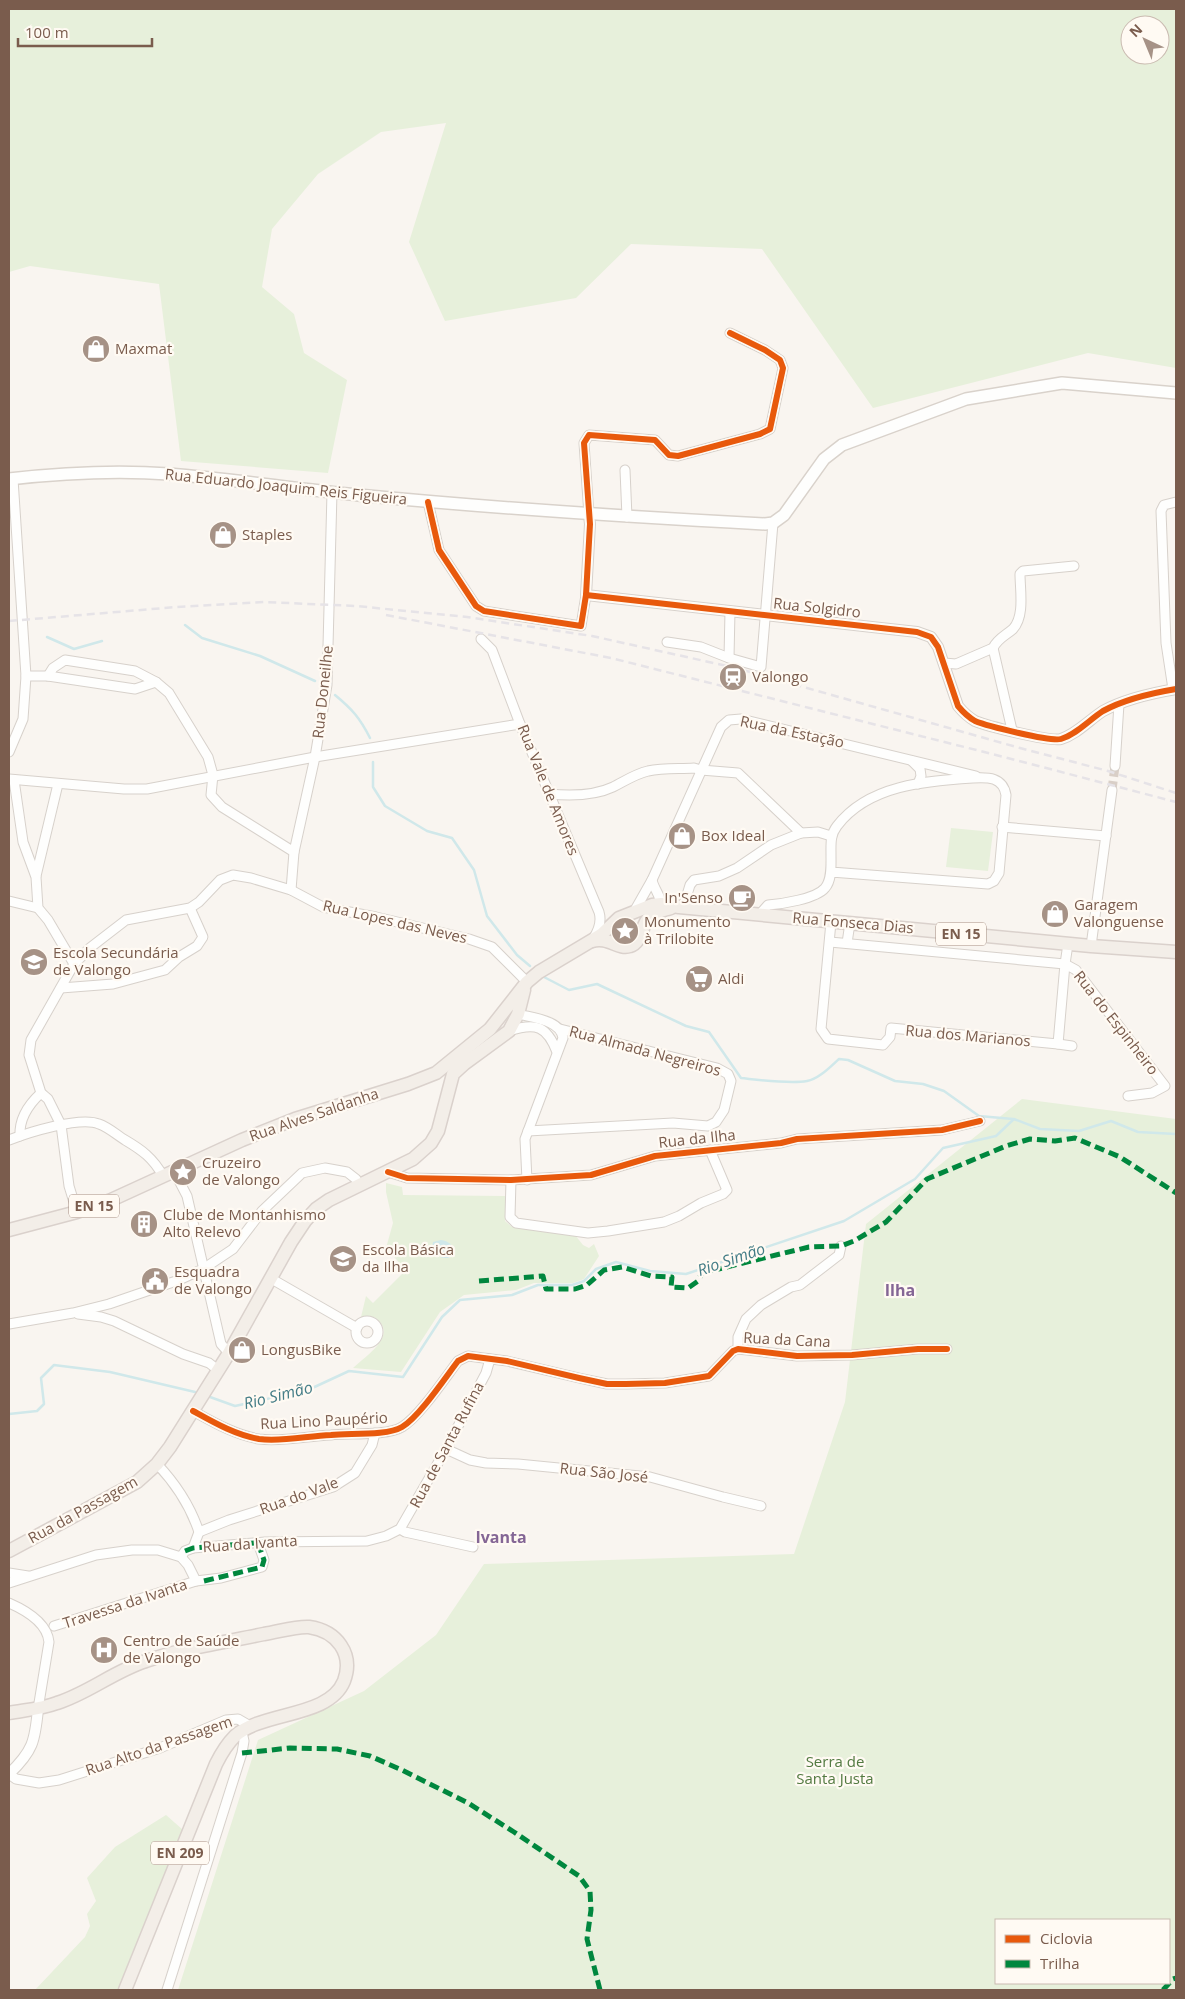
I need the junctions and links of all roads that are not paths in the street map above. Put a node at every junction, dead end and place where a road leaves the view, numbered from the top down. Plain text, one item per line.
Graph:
1 (730, 333) dead end
2 (1176, 393) edge
3 (625, 470) dead end
4 (11, 479) edge
5 (332, 492) junction
6 (428, 502) junction
7 (1176, 502) edge
8 (589, 515) junction
9 (627, 517) junction
10 (773, 522) junction
11 (1074, 566) dead end
12 (586, 595) junction
13 (730, 611) junction
14 (766, 614) junction
15 (481, 639) dead end
16 (667, 642) dead end
17 (993, 648) junction
18 (729, 658) junction
19 (944, 663) junction
20 (26, 676) junction
21 (48, 676) junction
22 (156, 682) junction
23 (1175, 689) edge
24 (1119, 704) junction
25 (520, 724) junction
26 (1012, 730) junction
27 (9, 752) edge
28 (315, 757) junction
29 (911, 760) junction
30 (1115, 766) tunnel mouth
31 (701, 770) junction
32 (213, 775) junction
33 (983, 778) junction
34 (11, 779) edge
35 (58, 784) junction
36 (918, 784) junction
37 (1112, 790) tunnel mouth
38 (549, 794) junction
39 (1002, 827) junction
40 (801, 833) junction
41 (832, 836) junction
42 (1106, 836) junction
43 (294, 852) junction
44 (831, 872) junction
45 (36, 877) junction
46 (652, 880) junction
47 (291, 890) junction
48 (645, 893) junction
49 (9, 901) edge
50 (668, 902) junction
51 (38, 908) junction
52 (190, 908) junction
53 (600, 914) junction
54 (760, 914) junction
55 (831, 922) junction
56 (850, 923) junction
57 (618, 924) junction
58 (643, 927) junction
59 (590, 942) junction
60 (830, 942) junction
61 (848, 944) junction
62 (1068, 944) junction
63 (1091, 946) junction
64 (1176, 952) edge
65 (74, 964) junction
66 (1065, 964) junction
67 (527, 982) junction
68 (61, 988) junction
69 (518, 1014) junction
70 (490, 1029) junction
71 (560, 1029) junction
72 (509, 1031) junction
73 (1058, 1044) junction
74 (1072, 1046) dead end
75 (557, 1052) junction
76 (448, 1071) junction
77 (41, 1093) junction
78 (1128, 1096) dead end
79 (980, 1121) dead end
80 (61, 1125) junction
81 (528, 1131) junction
82 (20, 1136) junction
83 (9, 1140) edge
84 (710, 1150) junction
85 (388, 1172) junction
86 (169, 1174) junction
87 (511, 1180) junction
88 (527, 1180) junction
89 (359, 1184) junction
90 (77, 1212) junction
91 (9, 1230) edge
92 (841, 1246) dead end
93 (203, 1269) junction
94 (270, 1278) junction
95 (73, 1313) junction
96 (9, 1324) edge
97 (357, 1328) dead end
98 (738, 1350) junction
99 (947, 1350) dead end
100 (229, 1353) junction
101 (490, 1359) junction
102 (218, 1370) junction
103 (192, 1411) junction
104 (374, 1434) junction
105 (446, 1449) junction
106 (157, 1464) junction
107 (761, 1506) dead end
108 (400, 1528) junction
109 (199, 1532) junction
110 (262, 1542) junction
111 (473, 1547) dead end
112 (193, 1548) junction
113 (9, 1551) edge
114 (181, 1557) junction
115 (9, 1563) edge
116 (12, 1574) edge
117 (30, 1576) junction
118 (196, 1581) junction
119 (9, 1583) edge
120 (10, 1603) edge
121 (54, 1626) dead end
122 (38, 1709) junction
123 (9, 1713) edge
124 (246, 1729) junction
125 (9, 1774) edge
126 (125, 1990) edge
127 (167, 1990) edge

1 - 8 street
2 - 10 main road
3 - 9 street
4 - 5 main road, Rua Eduardo Joaquim Reis Figueira
4 - 20 street
5 - 6 main road, Rua Eduardo Joaquim Reis Figueira
5 - 28 street, Rua Doneilhe
6 - 8 main road, Rua Eduardo Joaquim Reis Figueira
6 - 12 street
7 - 23 street
8 - 9 main road, Rua Eduardo Joaquim Reis Figueira
8 - 12 street
9 - 10 main road, Rua Eduardo Joaquim Reis Figueira
10 - 14 street
11 - 17 street
12 - 13 street, Rua Solgidro
13 - 14 street, Rua Solgidro
13 - 18 street
14 - 18 street
14 - 19 street, Rua Solgidro
15 - 25 street, Rua Vale de Amores
16 - 18 street
17 - 19 street
17 - 26 street
19 - 26 street, Rua Solgidro
20 - 21 street
20 - 27 street
21 - 22 street
21 - 22 street
22 - 32 street
23 - 24 street, Rua Solgidro
24 - 26 street, Rua Solgidro
24 - 30 street
25 - 28 street
25 - 38 street, Rua Vale de Amores
28 - 32 street
28 - 43 street, Rua Doneilhe
29 - 31 street, Rua da Estação
29 - 33 street, Rua da Estação
29 - 36 street
31 - 38 street
31 - 40 street
31 - 46 street, Rua da Estação
32 - 35 street
32 - 43 street
33 - 36 street
33 - 39 street, Rua da Estação
34 - 35 street
34 - 45 street
35 - 45 street
36 - 41 street
37 - 42 street
38 - 53 street, Rua Vale de Amores
39 - 42 street
39 - 44 street, Rua da Estação
40 - 41 street
40 - 50 street
41 - 44 street
42 - 63 street
43 - 47 street, Rua Doneilhe
44 - 54 street
45 - 51 street
46 - 48 street, Rua da Estação
46 - 50 street
47 - 52 street, Rua Lopes das Neves
47 - 67 street, Rua Lopes das Neves
48 - 50 street
48 - 57 street, Rua da Estação
49 - 51 street
50 - 54 main road, Rua Fonseca Dias
50 - 57 main road, Rua Fonseca Dias
50 - 58 main road, Rua Fonseca Dias
50 - 58 street
51 - 65 street
52 - 65 street
52 - 68 street
53 - 57 street
53 - 57 street
53 - 59 street
54 - 55 main road, Rua Fonseca Dias
55 - 56 main road, Rua Fonseca Dias / EN 15
55 - 60 street, Rua dos Marianos
56 - 61 street
56 - 62 main road, Rua Fonseca Dias / EN 15
57 - 58 main road
57 - 58 main road, Rua Fonseca Dias
57 - 59 main road, Rua Fonseca Dias
59 - 67 main road
60 - 61 street
60 - 73 street, Rua dos Marianos
61 - 66 street
62 - 63 main road, Rua Fonseca Dias / EN 15
62 - 66 street
63 - 64 main road, Rua Fonseca Dias / EN 15
65 - 68 street
66 - 73 street
66 - 78 street, Rua do Espinheiro
67 - 69 main road
67 - 70 main road
68 - 77 street
69 - 70 main road
69 - 71 street
69 - 72 main road
70 - 76 main road, Rua Alves Saldanha
71 - 75 street
71 - 81 street, Rua Almada Negreiros
72 - 75 street
72 - 76 main road
73 - 74 street, Rua dos Marianos
75 - 81 street
76 - 85 main road, Rua da Passagem
76 - 86 main road, Rua Alves Saldanha
77 - 80 street
77 - 82 street
79 - 84 street, Rua da Ilha
80 - 82 street
80 - 86 street
80 - 90 street
81 - 88 street
82 - 83 street
84 - 87 street
84 - 88 street, Rua da Ilha
85 - 87 street, Rua da Ilha
85 - 89 main road, Rua da Passagem
86 - 90 main road, EN 15
86 - 93 street
87 - 88 street, Rua da Ilha
89 - 93 street
89 - 94 main road, Rua da Passagem
90 - 91 main road, EN 15
92 - 98 street
93 - 95 street
93 - 100 street
94 - 97 street
94 - 100 main road, Rua da Passagem
95 - 96 street
95 - 102 street
98 - 99 street, Rua da Cana
98 - 101 street, Rua da Cana
100 - 102 main road, Rua da Passagem
101 - 104 street, Rua Lino Paupério
101 - 105 street, Rua de Santa Rufina
102 - 103 main road, Rua da Passagem
103 - 104 street, Rua Lino Paupério
103 - 106 main road, Rua da Passagem
104 - 109 street, Rua do Vale
105 - 107 street, Rua São José
105 - 108 street, Rua de Santa Rufina
106 - 109 street
106 - 113 main road, Rua da Passagem
108 - 110 street, Rua da Ivanta
108 - 111 street
109 - 112 street
110 - 112 street, Rua da Ivanta
110 - 118 street
112 - 114 street, Rua da Ivanta
114 - 117 street, Rua da Ivanta
114 - 118 street, Travessa da Ivanta
115 - 116 street, Rua da Ivanta
116 - 117 street, Rua da Ivanta
117 - 119 street, Rua da Ivanta
118 - 121 street, Travessa da Ivanta
120 - 122 street
122 - 123 main road, EN 209
122 - 124 main road, EN 209
122 - 125 street
124 - 125 street, Rua Alto da Passagem
124 - 126 main road, EN 209
124 - 127 street

